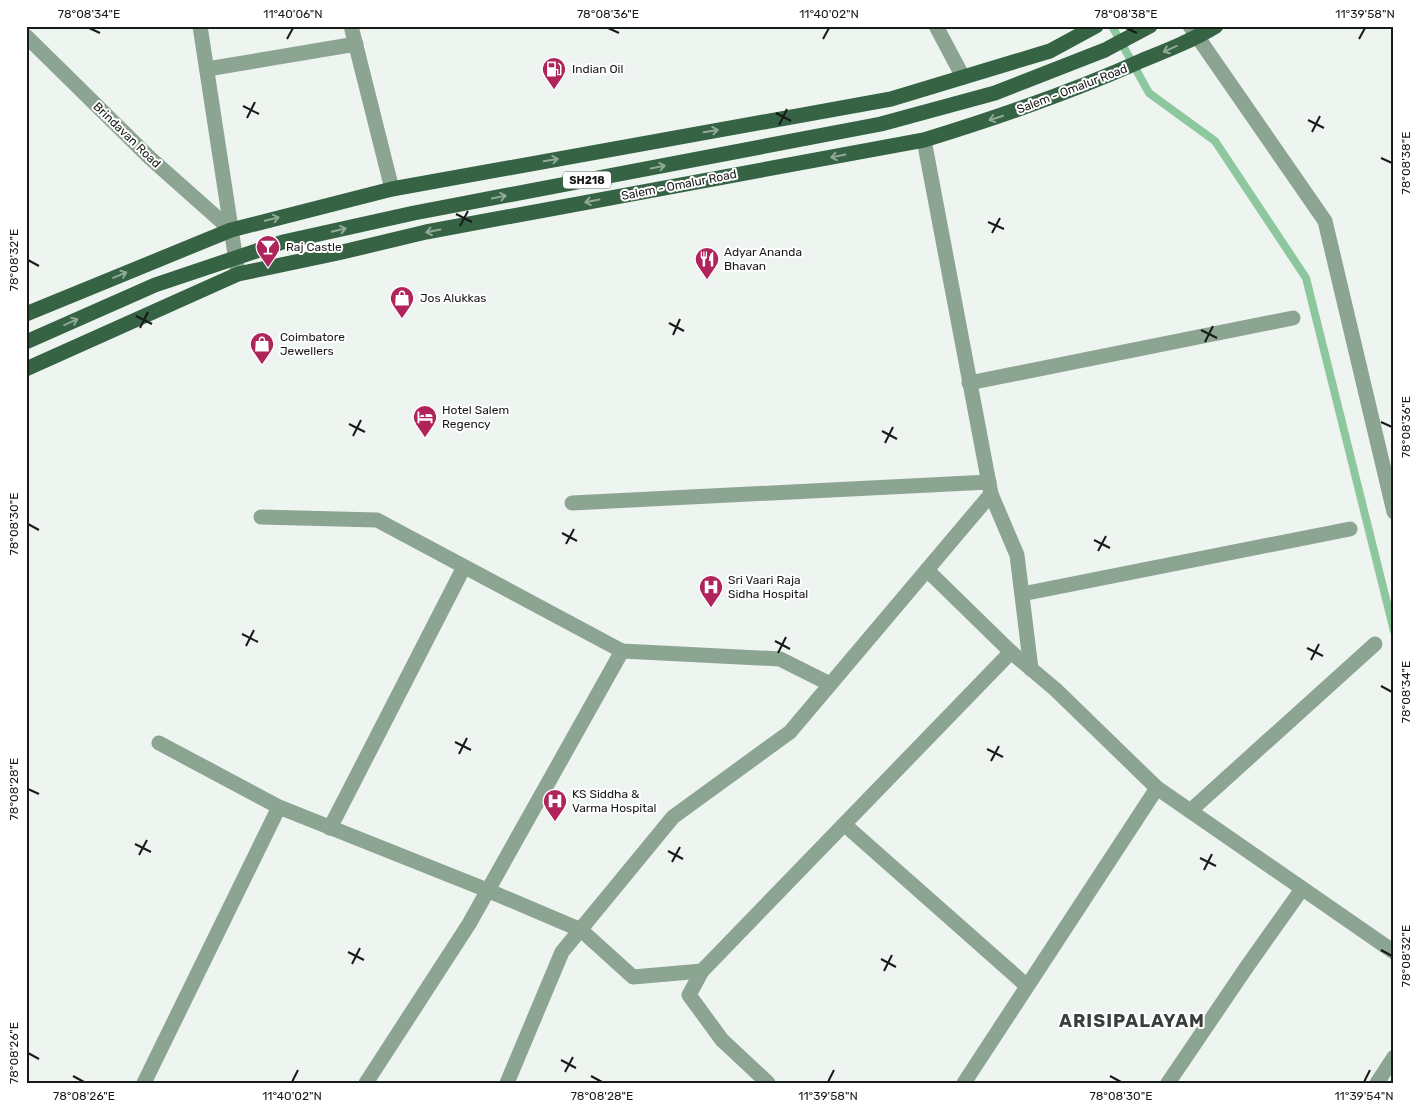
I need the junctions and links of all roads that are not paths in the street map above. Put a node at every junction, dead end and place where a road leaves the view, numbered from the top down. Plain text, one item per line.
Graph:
1 (200, 26) edge
2 (351, 26) edge
3 (936, 26) edge
4 (1096, 26) edge
5 (1150, 26) edge
6 (1216, 26) edge
7 (1194, 31) edge
8 (26, 36) edge
9 (356, 44) junction
10 (207, 70) junction
11 (964, 77) junction
12 (924, 140) junction
13 (392, 189) junction
14 (231, 230) junction
15 (238, 274) junction
16 (26, 314) edge
17 (1293, 318) dead end
18 (26, 342) edge
19 (26, 369) edge
20 (969, 383) junction
21 (990, 488) junction
22 (572, 503) dead end
23 (1394, 512) edge
24 (261, 517) dead end
25 (1350, 529) dead end
26 (464, 567) junction
27 (927, 570) junction
28 (1022, 594) junction
29 (1375, 644) dead end
30 (622, 651) junction
31 (1011, 652) junction
32 (1031, 669) junction
33 (830, 684) junction
34 (159, 743) dead end
35 (1156, 788) junction
36 (279, 807) junction
37 (1190, 811) junction
38 (845, 825) junction
39 (330, 828) junction
40 (1302, 889) junction
41 (487, 890) junction
42 (581, 930) junction
43 (1394, 952) edge
44 (702, 971) junction
45 (1027, 986) junction
46 (1394, 1057) edge
47 (144, 1083) edge
48 (366, 1083) edge
49 (507, 1083) edge
50 (768, 1083) edge
51 (964, 1083) edge
52 (1168, 1083) edge
53 (1377, 1083) edge

1 - 10 street
2 - 9 street
3 - 11 street
4 - 11 main road
18 -> 5 main road, SH218, bridge
6 - 7 main road, Salem - Omalur Road / SH218
7 -> 12 main road, Salem - Omalur Road / SH218
7 - 23 street
8 - 14 street, Brindavan Road
9 - 10 street
9 - 13 street
10 - 14 street
13 -> 11 main road
12 -> 15 main road, Salem - Omalur Road / SH218
12 - 20 street
14 -> 13 main road
14 - 15 street
16 -> 14 main road
15 - 19 main road, Salem - Omalur Road / SH218
17 - 20 street
20 - 21 street
21 - 22 street
21 - 27 street
21 - 28 street
24 - 26 street
25 - 28 street
26 - 30 street
26 - 39 street
27 - 31 street
27 - 33 street
28 - 32 street
29 - 37 street
30 - 33 street
30 - 41 street
31 - 32 street
31 - 38 street
32 - 35 street
33 - 42 street
34 - 36 street
35 - 37 street
35 - 45 street
36 - 39 street
36 - 47 street
37 - 40 street
38 - 44 street
38 - 45 street
39 - 41 street
40 - 43 street
40 - 52 street
41 - 42 street
41 - 48 street
42 - 44 street
42 - 49 street
44 - 50 street
45 - 51 street
46 - 53 street

